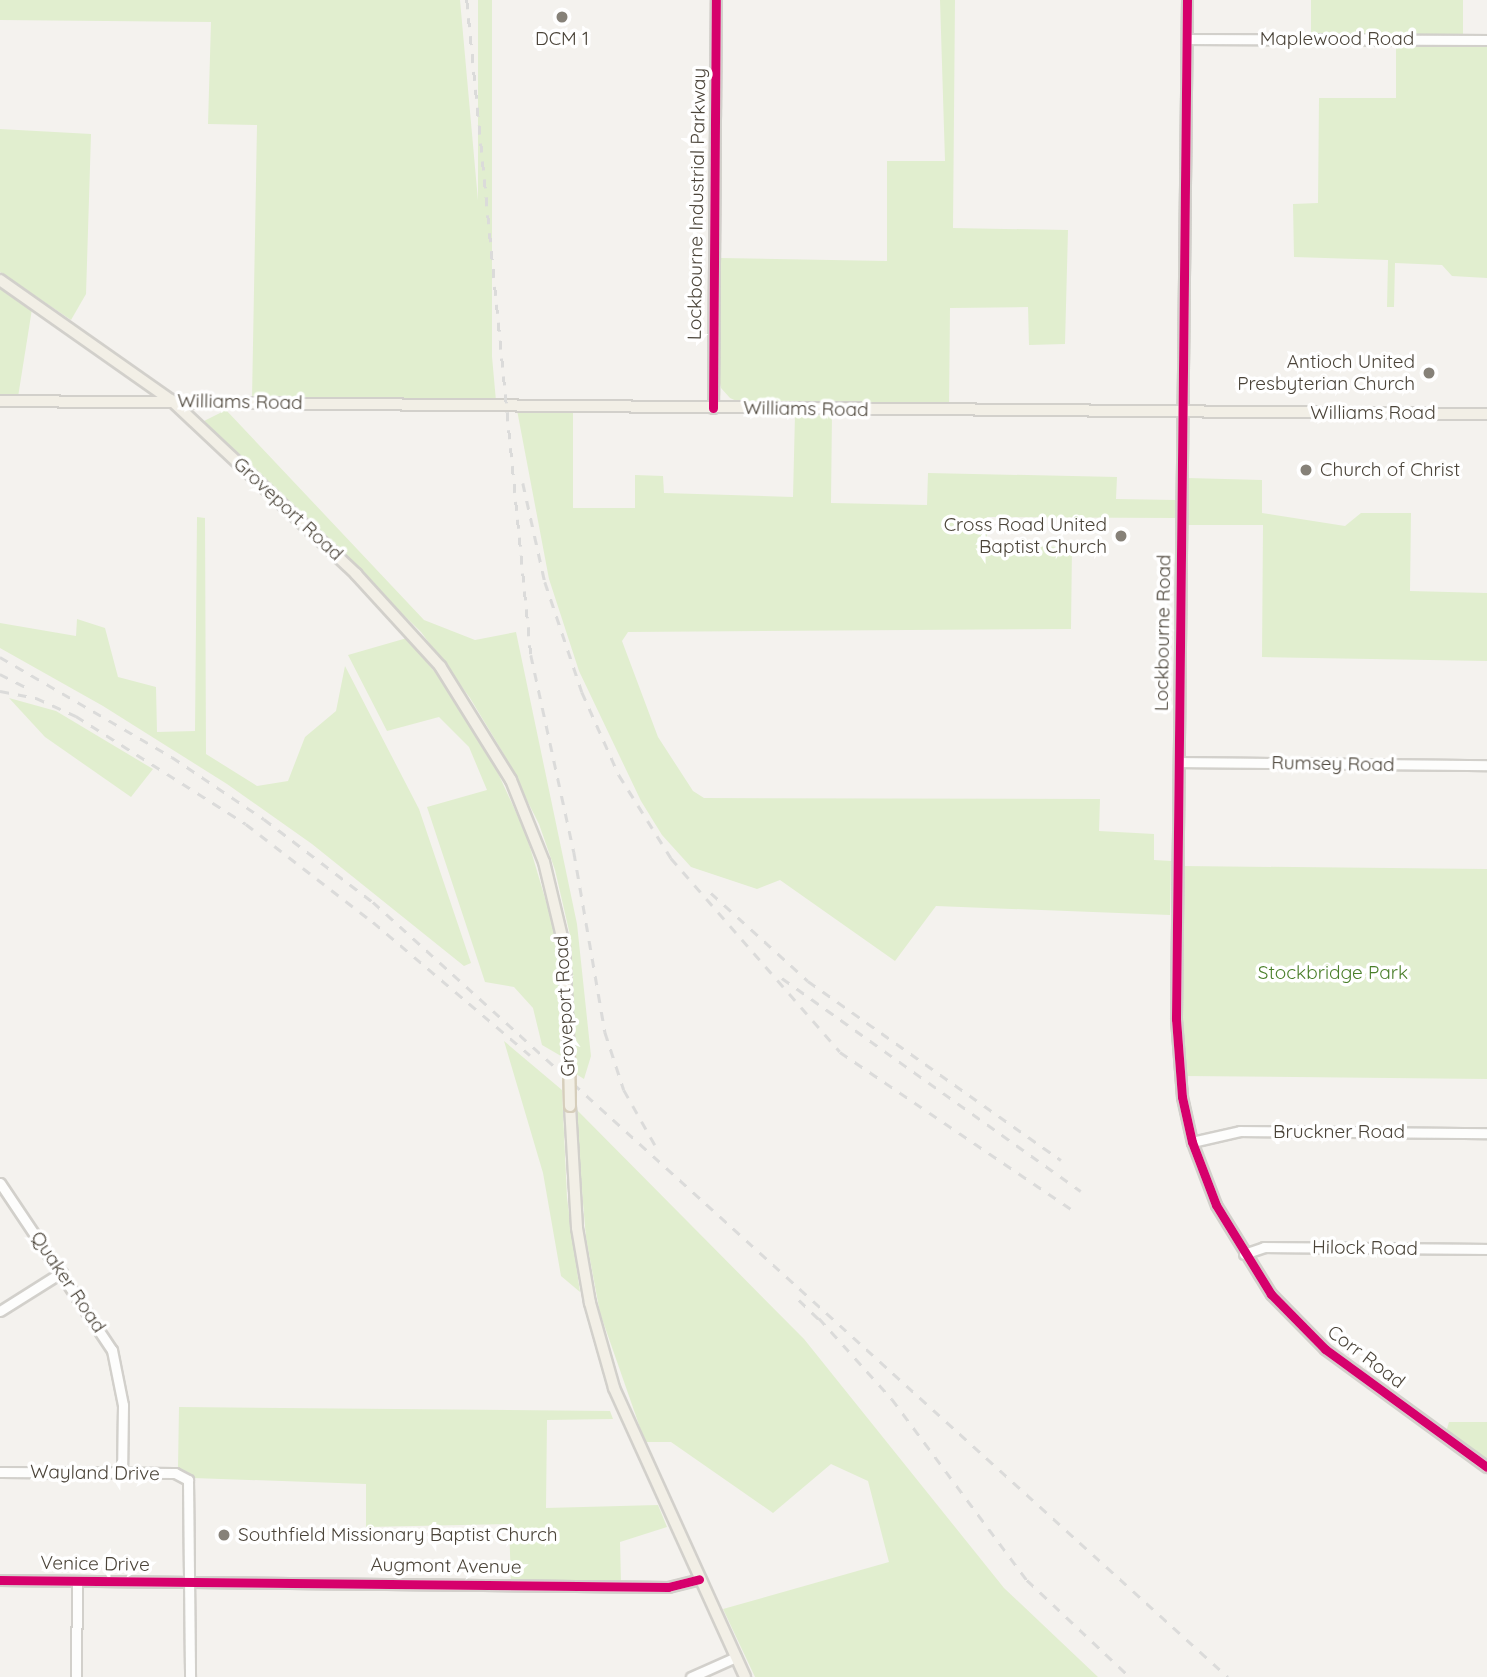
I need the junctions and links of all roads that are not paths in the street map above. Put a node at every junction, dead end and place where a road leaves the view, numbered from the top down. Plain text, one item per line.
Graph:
1 (716, 0) edge
2 (1187, 0) edge
3 (1187, 39) junction
4 (1487, 40) edge
5 (0, 280) edge
6 (171, 400) junction
7 (0, 401) edge
8 (713, 408) junction
9 (1183, 412) junction
10 (1487, 414) edge
11 (1179, 762) junction
12 (1487, 765) edge
13 (1487, 1133) edge
14 (1192, 1142) junction
15 (0, 1182) edge
16 (1487, 1249) edge
17 (1244, 1254) junction
18 (62, 1272) junction
19 (0, 1311) edge
20 (1487, 1467) edge
21 (0, 1472) edge
22 (122, 1473) junction
23 (699, 1579) junction
24 (0, 1580) edge
25 (77, 1581) junction
26 (190, 1582) junction
27 (736, 1657) junction
28 (76, 1677) edge
29 (190, 1677) edge
30 (691, 1677) edge
31 (745, 1677) edge

1 - 8 street, Lockbourne Industrial Parkway
2 - 3 street, Lockbourne Road
3 - 4 street, Maplewood Road
3 - 9 street, Lockbourne Road
5 - 6 main road, Groveport Road
6 - 7 main road, Williams Road
6 - 8 main road, Williams Road
6 - 23 main road, Groveport Road, bridge
8 - 9 main road, Williams Road
9 - 10 main road, Williams Road
9 - 11 street, Lockbourne Road
11 - 12 street, Rumsey Road
11 - 14 street, Lockbourne Road
13 - 14 street, Bruckner Road
14 - 17 street, Lockbourne Road
15 - 18 street, Quaker Road
16 - 17 street, Hilock Road
17 - 20 street, Corr Road
18 - 19 street
18 - 22 street, Quaker Road
21 - 22 street, Wayland Drive
22 - 26 street, Wayland Drive
23 - 26 street, Augmont Avenue
23 - 27 main road, Groveport Road
24 - 25 street, Venice Drive
25 - 26 street, Venice Drive
25 - 28 street
26 - 29 street
27 - 30 street
27 - 31 main road, Groveport Road

